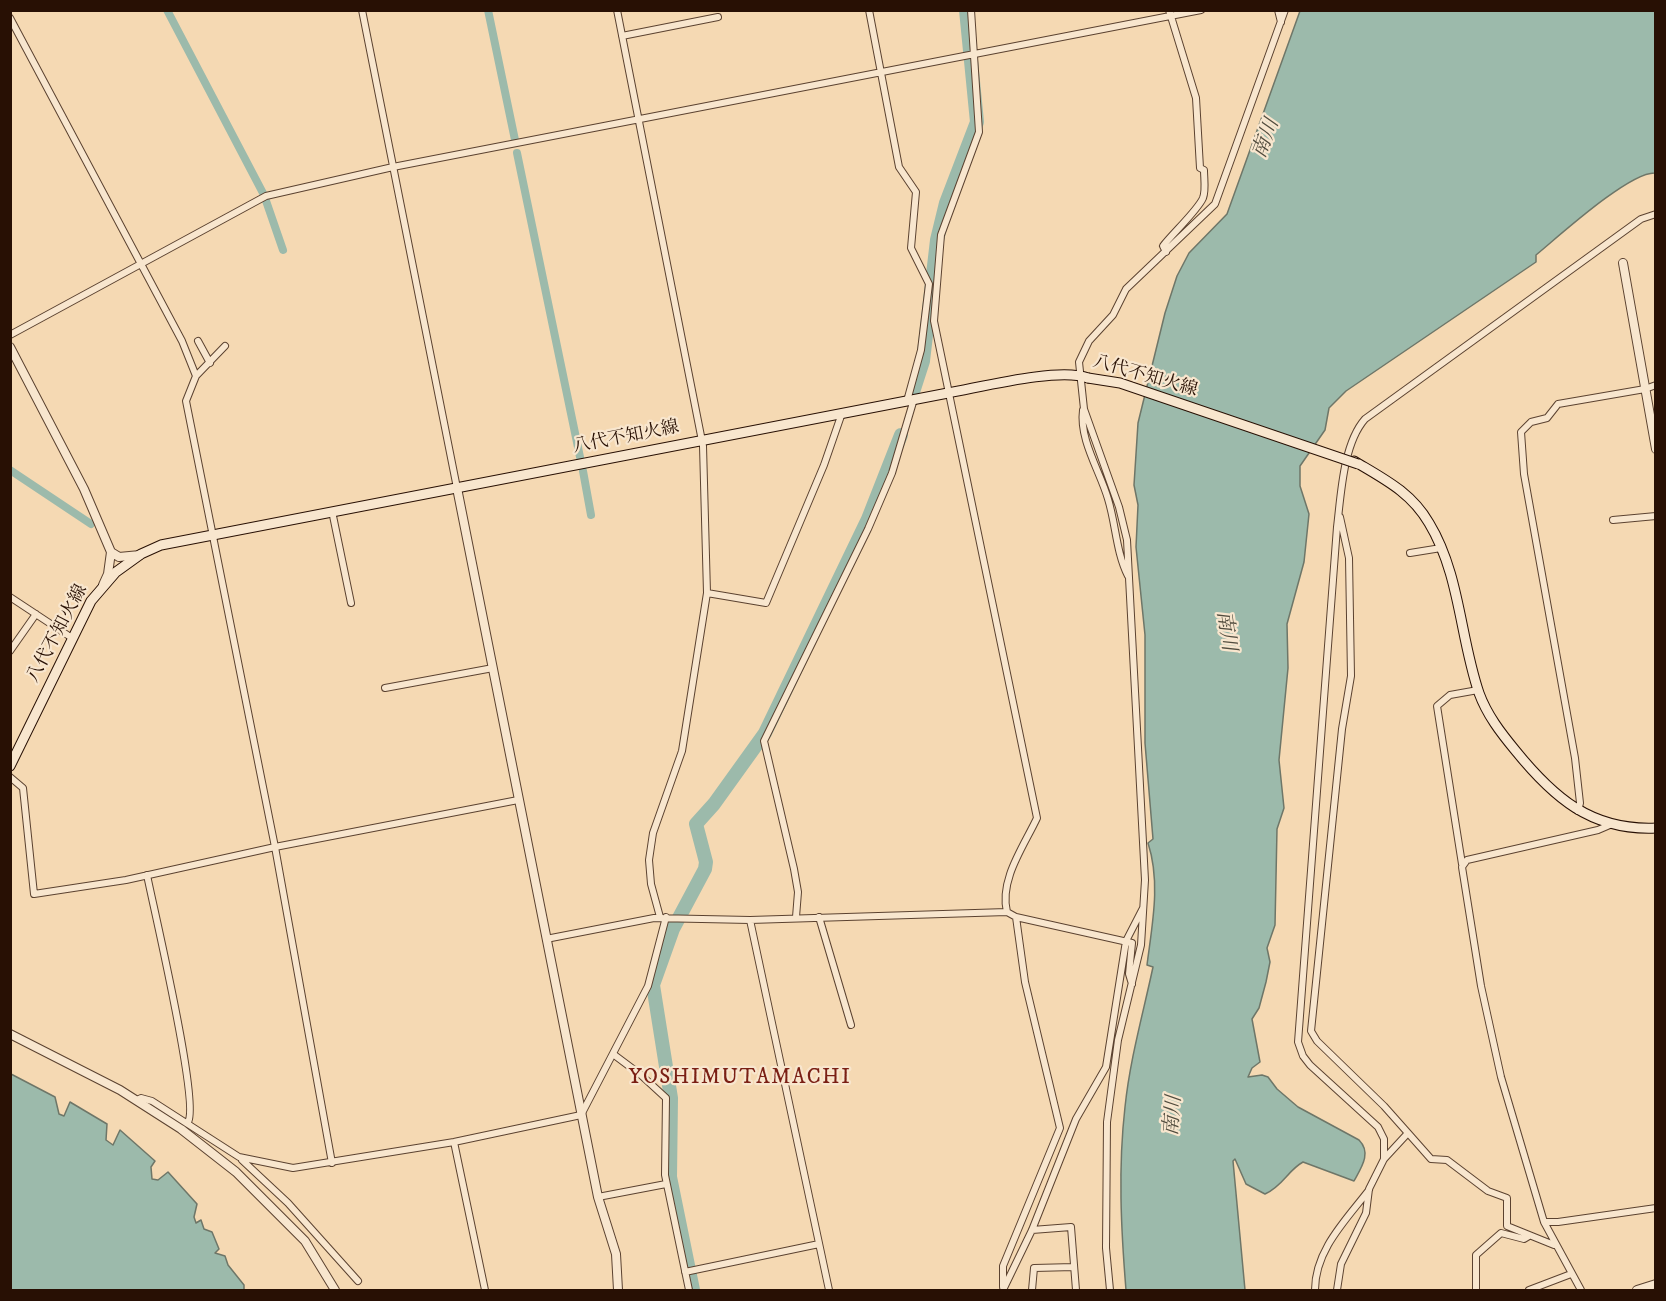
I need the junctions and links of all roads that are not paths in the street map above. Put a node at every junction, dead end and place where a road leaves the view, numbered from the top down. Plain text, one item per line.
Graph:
1 (362, 10) edge
2 (617, 10) edge
3 (869, 10) edge
4 (971, 10) edge
5 (1201, 10) edge
6 (1278, 10) edge
7 (1285, 10) edge
8 (1170, 13) edge
9 (718, 17) dead end
10 (10, 18) edge
11 (1281, 23) junction
12 (622, 36) junction
13 (971, 55) junction
14 (881, 73) junction
15 (639, 120) junction
16 (393, 167) junction
17 (1656, 214) edge
18 (1166, 252) junction
19 (1623, 263) dead end
20 (140, 264) junction
21 (10, 335) edge
22 (198, 341) dead end
23 (225, 346) dead end
24 (10, 347) edge
25 (210, 363) junction
26 (1078, 374) junction
27 (196, 376) junction
28 (1656, 385) edge
29 (1646, 389) junction
30 (948, 393) junction
31 (911, 400) junction
32 (842, 413) junction
33 (702, 440) junction
34 (1656, 449) edge
35 (1348, 458) junction
36 (1358, 464) junction
37 (457, 488) junction
38 (332, 511) junction
39 (1339, 512) junction
40 (1656, 516) edge
41 (1613, 520) dead end
42 (213, 534) junction
43 (1441, 548) junction
44 (111, 552) junction
45 (1410, 553) dead end
46 (141, 554) junction
47 (103, 585) junction
48 (707, 593) junction
49 (10, 597) edge
50 (351, 603) dead end
51 (36, 614) junction
52 (72, 638) junction
53 (10, 651) edge
54 (493, 668) junction
55 (385, 688) dead end
56 (1478, 690) junction
57 (10, 765) edge
58 (10, 777) edge
59 (518, 800) junction
60 (1578, 811) junction
61 (1612, 824) junction
62 (1656, 828) edge
63 (275, 847) junction
64 (1462, 864) junction
65 (147, 875) junction
66 (1145, 904) junction
67 (1007, 912) junction
68 (666, 917) junction
69 (796, 917) junction
70 (819, 917) junction
71 (1016, 917) junction
72 (750, 920) junction
73 (546, 939) junction
74 (1126, 941) junction
75 (1132, 986) junction
76 (851, 1025) dead end
77 (10, 1034) edge
78 (613, 1054) junction
79 (137, 1100) junction
80 (581, 1115) junction
81 (188, 1122) junction
82 (1408, 1133) junction
83 (454, 1142) junction
84 (240, 1157) junction
85 (1384, 1159) junction
86 (332, 1163) junction
87 (666, 1184) junction
88 (1369, 1189) junction
89 (598, 1197) junction
90 (1656, 1208) edge
91 (1544, 1222) junction
92 (1032, 1230) junction
93 (1529, 1236) junction
94 (819, 1244) junction
95 (1554, 1245) junction
96 (1074, 1267) junction
97 (685, 1272) junction
98 (1571, 1274) junction
99 (358, 1281) dead end
100 (1656, 1284) edge
101 (335, 1290) edge
102 (485, 1290) edge
103 (618, 1290) edge
104 (689, 1290) edge
105 (829, 1290) edge
106 (1003, 1290) edge
107 (1032, 1290) edge
108 (1076, 1290) edge
109 (1110, 1290) edge
110 (1315, 1290) edge
111 (1337, 1290) edge
112 (1476, 1290) edge
113 (1529, 1290) edge
114 (1581, 1290) edge
115 (1637, 1290) edge

1 - 16 street
2 - 12 street
3 - 14 street
4 - 13 street
5 - 8 street
6 - 11 street
7 - 11 street
8 - 13 street
8 - 18 street
9 - 12 street
10 - 20 street
11 - 18 street
12 - 15 street
13 - 14 street
13 - 30 street
14 - 15 street
14 - 31 street
15 - 16 street
15 - 33 street
16 - 20 street
16 - 37 street
17 - 35 street
18 - 26 street
19 - 29 street
20 - 21 street
20 - 27 street
22 - 25 street
23 - 25 street
24 - 44 street
25 - 27 street
26 - 30 main road, 八代不知火線
26 - 36 main road, 八代不知火線, bridge
26 - 66 street
27 - 42 street
28 - 29 street
29 - 34 street
29 - 60 street
30 - 31 main road, 八代不知火線
30 - 67 street
31 - 32 main road, 八代不知火線
31 - 69 street
32 - 33 main road, 八代不知火線
32 - 48 street
33 - 37 main road, 八代不知火線
33 - 48 street
35 - 36 main road, 八代不知火線
35 - 39 street
36 - 43 main road, 八代不知火線
37 - 38 main road, 八代不知火線
37 - 54 street
38 - 42 main road, 八代不知火線
38 - 50 street
39 - 82 street
39 - 85 street
40 - 41 street
42 - 46 main road, 八代不知火線
42 - 63 street
43 - 45 street
43 - 56 main road, 八代不知火線
44 - 46 street
44 - 47 street
46 - 47 main road, 八代不知火線
47 - 52 main road, 八代不知火線
48 - 68 street
49 - 51 street
51 - 52 street
51 - 53 street
52 - 57 main road, 八代不知火線
54 - 55 street
54 - 59 street
56 - 60 main road, 八代不知火線
56 - 64 street
58 - 65 street
59 - 63 street
59 - 73 street
60 - 61 main road, 八代不知火線
61 - 62 main road, 八代不知火線
61 - 64 street
63 - 65 street
63 - 86 street
64 - 91 street
65 - 81 street
66 - 74 street
66 - 75 street
67 - 70 street
67 - 71 street
68 - 72 street
68 - 73 street
68 - 78 street
69 - 70 street
69 - 72 street
70 - 76 street
71 - 74 street
71 - 106 street
72 - 94 street
73 - 80 street
74 - 75 street
74 - 92 street
75 - 109 street
77 - 79 street
78 - 80 street
78 - 87 street
79 - 81 street
79 - 101 street
80 - 83 street
80 - 89 street
81 - 84 street
82 - 85 street
82 - 93 street
83 - 86 street
83 - 102 street
84 - 86 street
84 - 99 street
85 - 88 street
87 - 89 street
87 - 97 street
88 - 110 street
88 - 111 street
89 - 103 street
90 - 91 street
91 - 95 street
92 - 96 street
92 - 106 street
93 - 95 street
93 - 112 street
94 - 97 street
94 - 105 street
95 - 98 street
96 - 107 street
96 - 108 street
97 - 104 street
98 - 113 street
98 - 114 street
100 - 115 street

